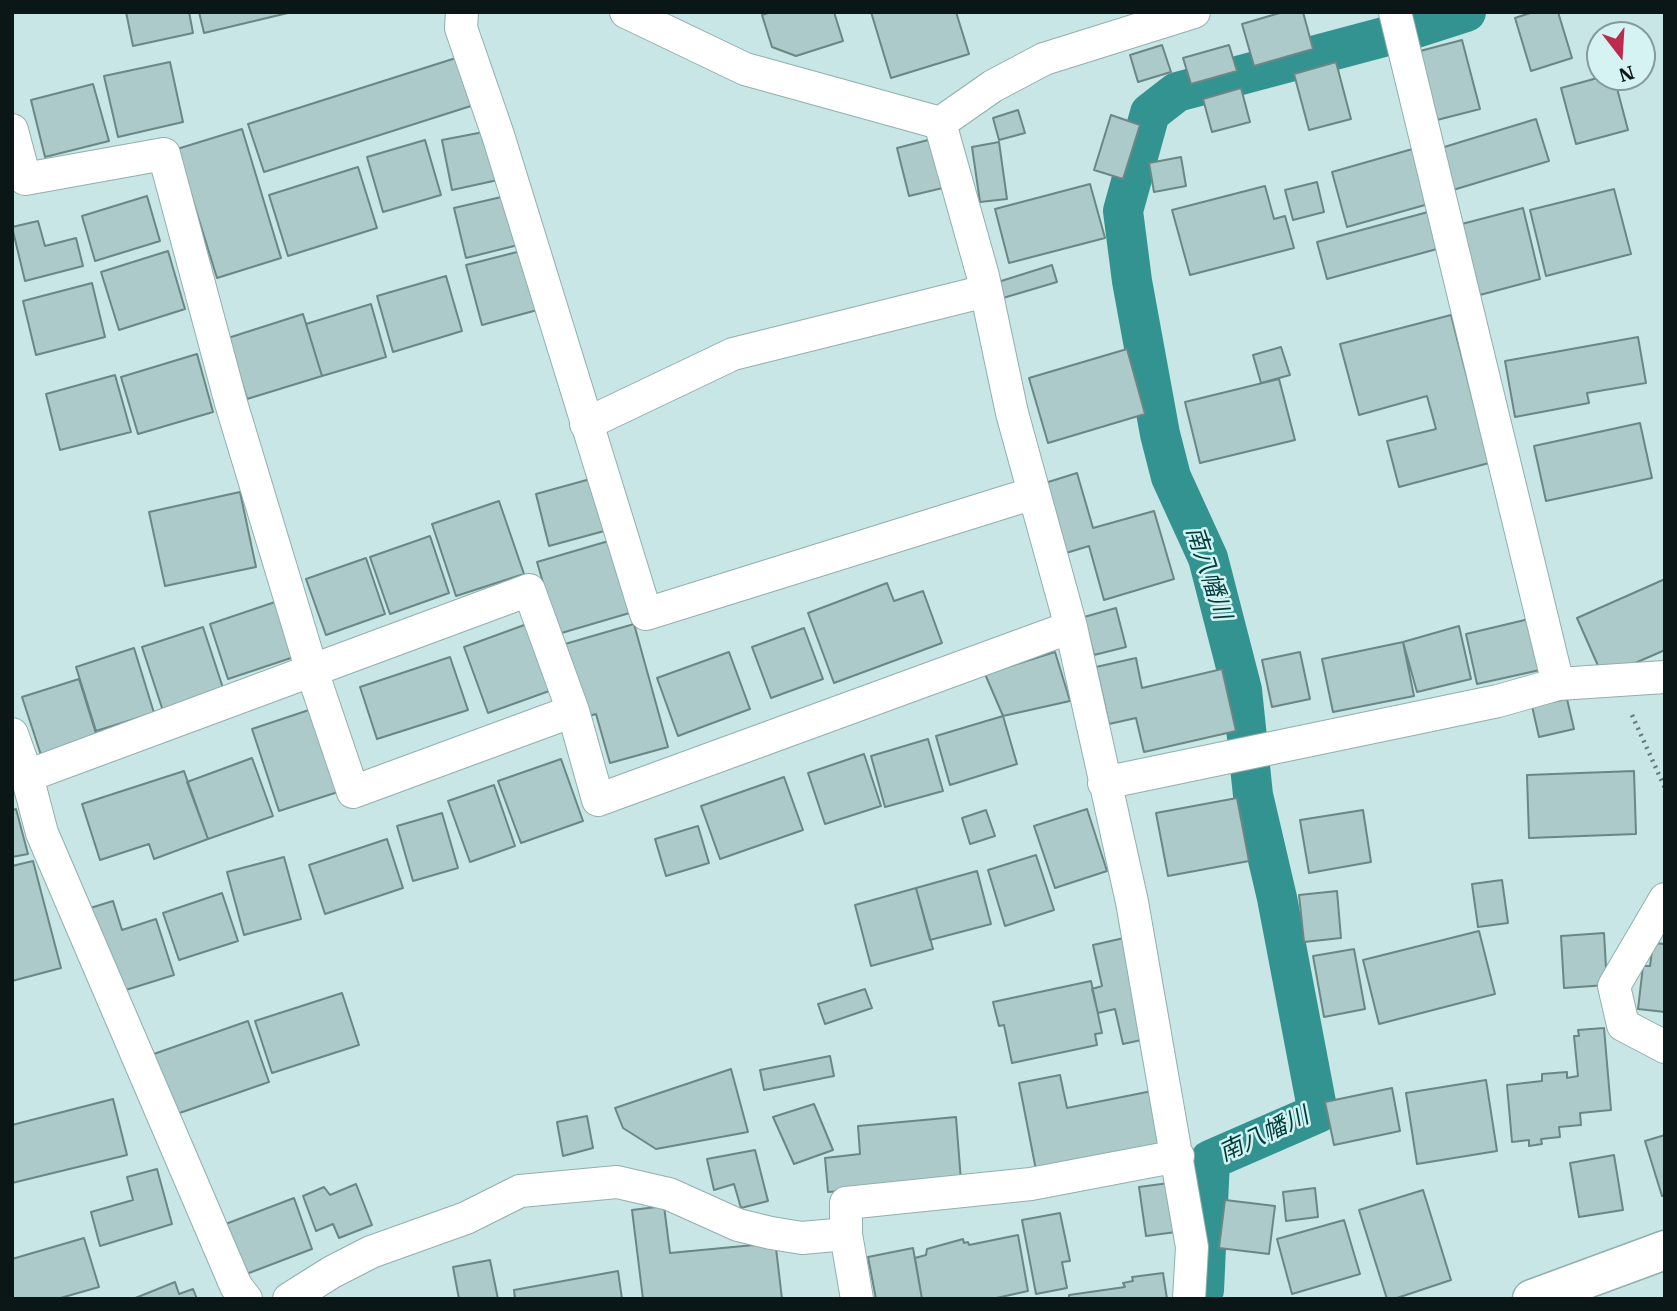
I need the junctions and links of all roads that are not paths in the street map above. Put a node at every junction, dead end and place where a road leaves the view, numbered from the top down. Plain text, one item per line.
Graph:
1 (462, 12) edge
2 (626, 12) edge
3 (1194, 12) edge
4 (1399, 28) edge
5 (940, 123) junction
6 (12, 130) edge
7 (986, 291) junction
8 (586, 424) junction
9 (1034, 493) junction
10 (1071, 627) junction
11 (312, 671) junction
12 (1665, 677) edge
13 (1558, 684) junction
14 (573, 711) junction
15 (12, 734) edge
16 (27, 776) junction
17 (1104, 783) junction
18 (1665, 900) edge
19 (1665, 1047) edge
20 (1178, 1156) junction
21 (846, 1234) junction
22 (1665, 1250) edge
23 (246, 1299) edge
24 (289, 1299) edge
25 (857, 1299) edge
26 (1189, 1299) edge
27 (1532, 1299) edge

1 - 8 street
2 - 5 street
3 - 5 street
4 - 13 street
5 - 7 street
6 - 11 street
7 - 8 street
7 - 9 street
8 - 9 street
9 - 10 street
10 - 14 street
10 - 17 street
11 - 14 street
11 - 14 street
11 - 16 street
12 - 13 street
13 - 17 street
15 - 16 street
16 - 23 street
17 - 20 street
18 - 19 street
20 - 21 street
20 - 26 street
21 - 24 street
21 - 25 street
22 - 27 street

